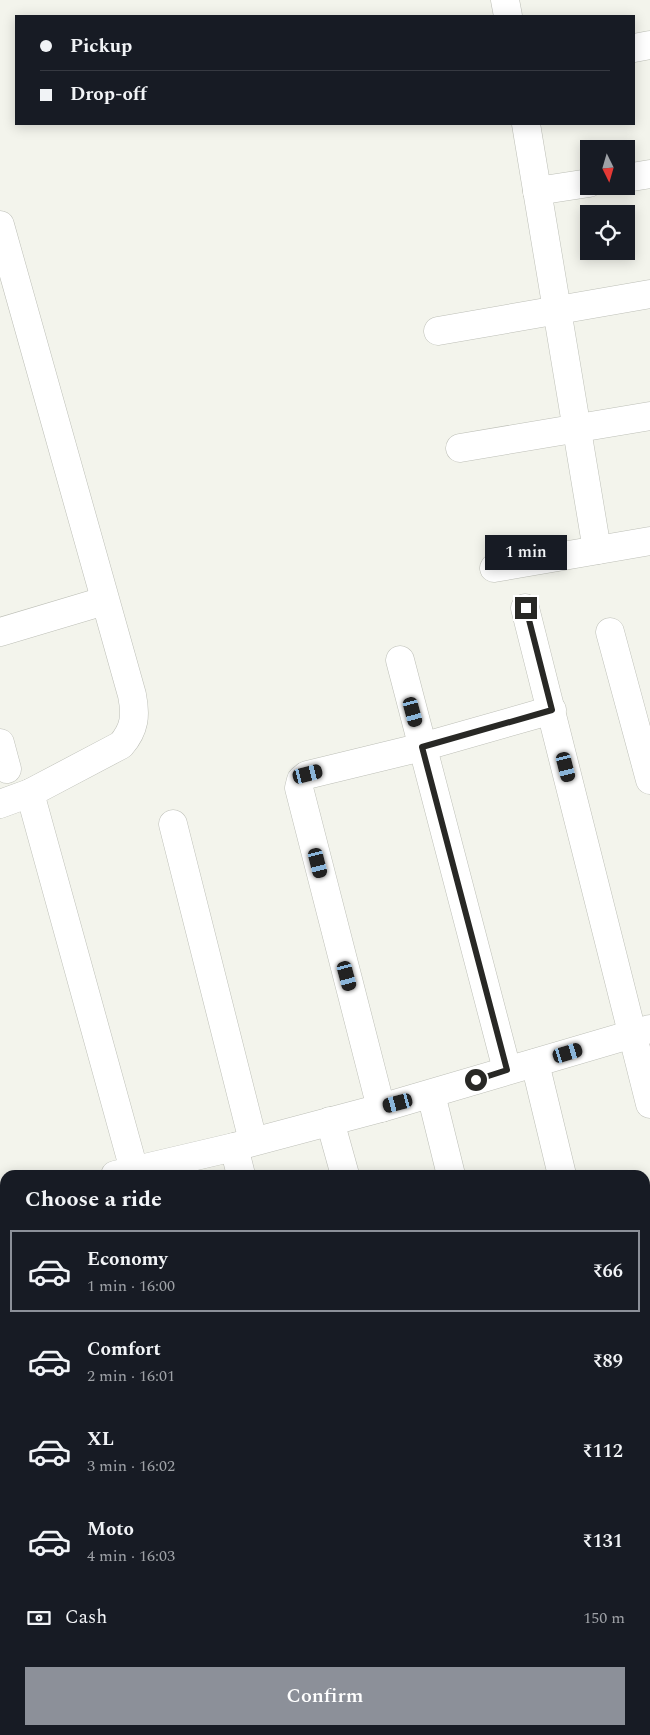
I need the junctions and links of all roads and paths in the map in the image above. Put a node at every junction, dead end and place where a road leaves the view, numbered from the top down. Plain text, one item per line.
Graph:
1 (505, 0) edge
2 (508, 15) edge
3 (650, 45) edge
4 (635, 48) edge
5 (526, 125) edge
6 (650, 174) edge
7 (635, 176) edge
8 (580, 184) edge
9 (537, 190) junction
10 (0, 225) edge
11 (650, 294) edge
12 (557, 309) junction
13 (438, 331) dead end
14 (650, 416) edge
15 (576, 428) junction
16 (460, 448) dead end
17 (650, 541) edge
18 (597, 550) junction
19 (494, 568) dead end
20 (104, 601) junction
21 (526, 608) dead end
22 (0, 632) edge
23 (610, 632) dead end
24 (400, 660) dead end
25 (552, 710) junction
26 (422, 747) junction
27 (650, 780) edge
28 (30, 793) junction
29 (0, 804) edge
30 (173, 824) dead end
31 (642, 1031) edge
32 (535, 1063) junction
33 (507, 1070) junction
34 (431, 1094) junction
35 (650, 1104) edge
36 (381, 1108) junction
37 (330, 1121) junction
38 (244, 1144) junction
39 (121, 1170) edge
40 (135, 1170) edge
41 (241, 1170) edge
42 (344, 1170) edge
43 (451, 1170) edge
44 (561, 1170) edge

1 - 2 street
3 - 4 street
5 - 9 street
6 - 7 street
8 - 9 street
9 - 12 street
10 - 20 street
11 - 12 street
12 - 13 street
12 - 15 street
14 - 15 street
15 - 16 street
15 - 18 street
17 - 18 street
18 - 19 street
20 - 22 street
20 - 28 street
21 - 25 street
23 - 27 street
24 - 26 street
25 - 26 street
25 - 31 street
26 - 33 street
26 - 36 street
28 - 29 street
28 - 39 street
30 - 38 street
31 - 32 street
31 - 35 street
32 - 33 street
32 - 44 street
33 - 34 street
34 - 36 street
34 - 43 street
36 - 37 street
37 - 38 street
37 - 42 street
38 - 40 street
38 - 41 street

